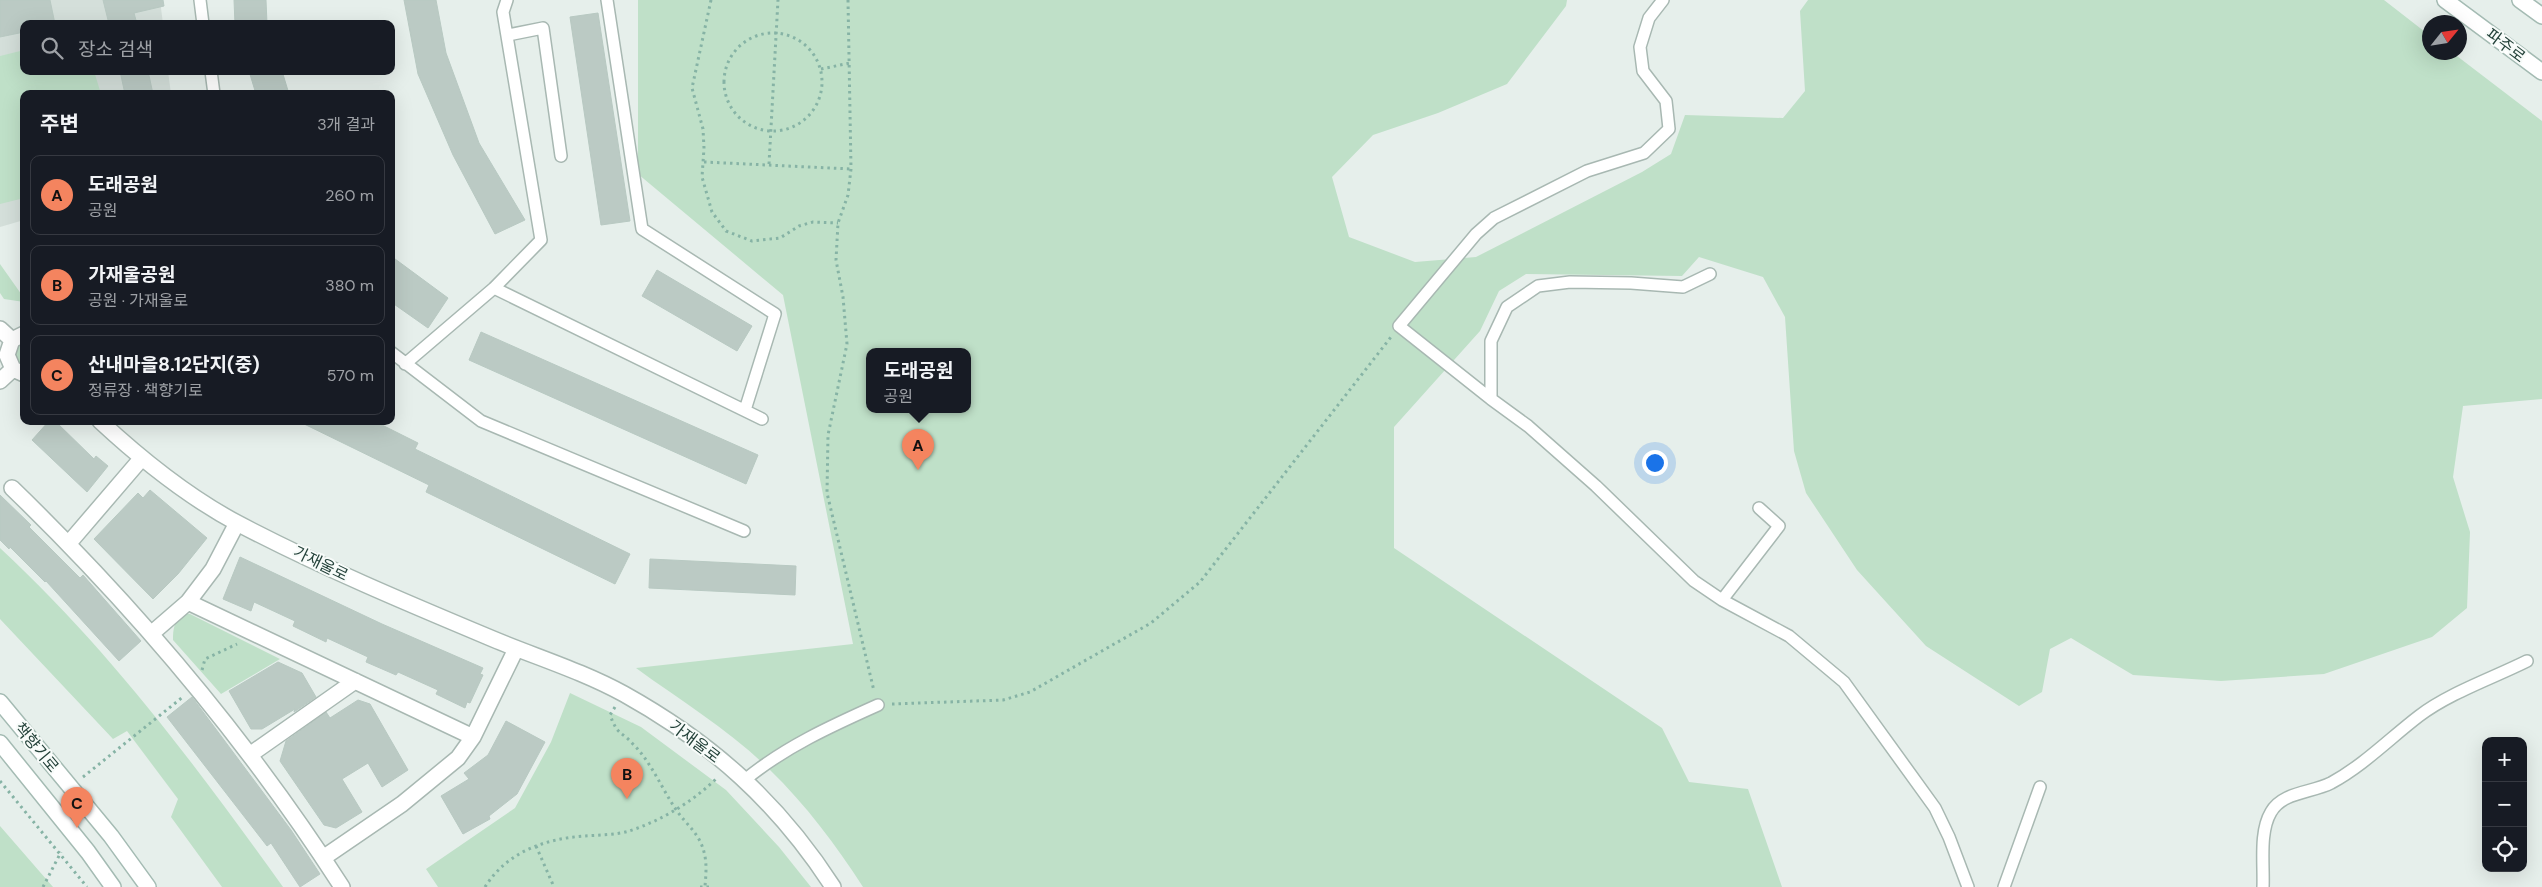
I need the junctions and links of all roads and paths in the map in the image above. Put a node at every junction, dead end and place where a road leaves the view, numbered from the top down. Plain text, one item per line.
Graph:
1 (200, 0) edge
2 (500, 0) edge
3 (507, 0) edge
4 (608, 0) edge
5 (710, 0) edge
6 (778, 0) edge
7 (848, 0) edge
8 (1663, 0) edge
9 (2445, 0) edge
10 (2520, 0) edge
11 (503, 12) junction
12 (2542, 16) edge
13 (202, 20) edge
14 (776, 33) junction
15 (508, 35) junction
16 (850, 63) junction
17 (821, 69) junction
18 (2542, 72) edge
19 (212, 75) edge
20 (213, 90) edge
21 (772, 130) junction
22 (561, 156) dead end
23 (704, 162) junction
24 (769, 164) junction
25 (851, 169) junction
26 (838, 223) junction
27 (1710, 274) dead end
28 (494, 288) junction
29 (1399, 326) junction
30 (0, 329) edge
31 (18, 337) edge
32 (395, 355) edge
33 (405, 364) junction
34 (18, 371) edge
35 (0, 382) edge
36 (1491, 399) junction
37 (745, 410) junction
38 (762, 418) dead end
39 (104, 425) edge
40 (141, 459) junction
41 (12, 488) dead end
42 (1759, 508) dead end
43 (237, 523) junction
44 (744, 531) dead end
45 (69, 543) junction
46 (1722, 600) junction
47 (188, 602) junction
48 (151, 634) junction
49 (258, 635) junction
50 (516, 649) junction
51 (2528, 661) dead end
52 (355, 681) junction
53 (197, 686) junction
54 (622, 693) junction
55 (0, 702) edge
56 (878, 705) junction
57 (473, 737) junction
58 (0, 743) edge
59 (251, 754) junction
60 (728, 766) junction
61 (746, 779) junction
62 (0, 781) edge
63 (70, 786) junction
64 (2040, 787) dead end
65 (676, 810) junction
66 (536, 846) junction
67 (61, 852) junction
68 (324, 858) junction
69 (705, 886) edge
70 (44, 887) edge
71 (87, 887) edge
72 (113, 887) edge
73 (148, 887) edge
74 (342, 887) edge
75 (485, 887) edge
76 (554, 887) edge
77 (700, 887) edge
78 (711, 887) edge
79 (833, 887) edge
80 (1968, 887) edge
81 (2004, 887) edge
82 (2263, 887) edge

1 - 13 lane
2 - 11 lane
3 - 11 lane
4 - 37 lane
5 - 23 path
6 - 14 path
7 - 16 path
8 - 29 lane
9 - 18 street, 파주로
10 - 12 street
11 - 15 lane
14 - 17 path
14 - 21 path
14 - 21 path
15 - 22 lane
15 - 28 lane
16 - 17 path
16 - 25 path
17 - 21 path
19 - 20 lane
21 - 24 path
23 - 24 path
23 - 26 path
24 - 25 path
25 - 26 path
26 - 56 path
27 - 36 lane
28 - 33 lane
28 - 37 lane
29 - 36 lane
29 - 56 path
30 - 31 street
31 - 34 street
32 - 33 lane
33 - 44 lane
34 - 35 street
36 - 46 lane
37 - 38 lane
39 - 40 street, 가재울로
40 - 43 street, 가재울로
40 - 45 street
41 - 45 street
42 - 46 lane
43 - 47 street
43 - 50 street, 가재울로
45 - 48 street
46 - 80 lane
47 - 48 street
47 - 49 street
48 - 53 street
49 - 52 street
49 - 53 path
50 - 54 street, 가재울로
50 - 57 street
51 - 82 lane
52 - 57 street
52 - 59 street
53 - 59 street
53 - 63 path
54 - 60 street, 가재울로
54 - 65 path
55 - 63 street, 책향기로
56 - 61 lane
57 - 68 street
58 - 72 street, 책향기로
59 - 68 street
60 - 61 street, 가재울로
60 - 65 path
61 - 79 street, 가재울로
62 - 67 path
63 - 73 street, 책향기로
64 - 81 lane
65 - 66 path
65 - 69 path
66 - 75 path
66 - 76 path
67 - 70 path
67 - 71 path
68 - 74 street
69 - 77 path
69 - 78 path

